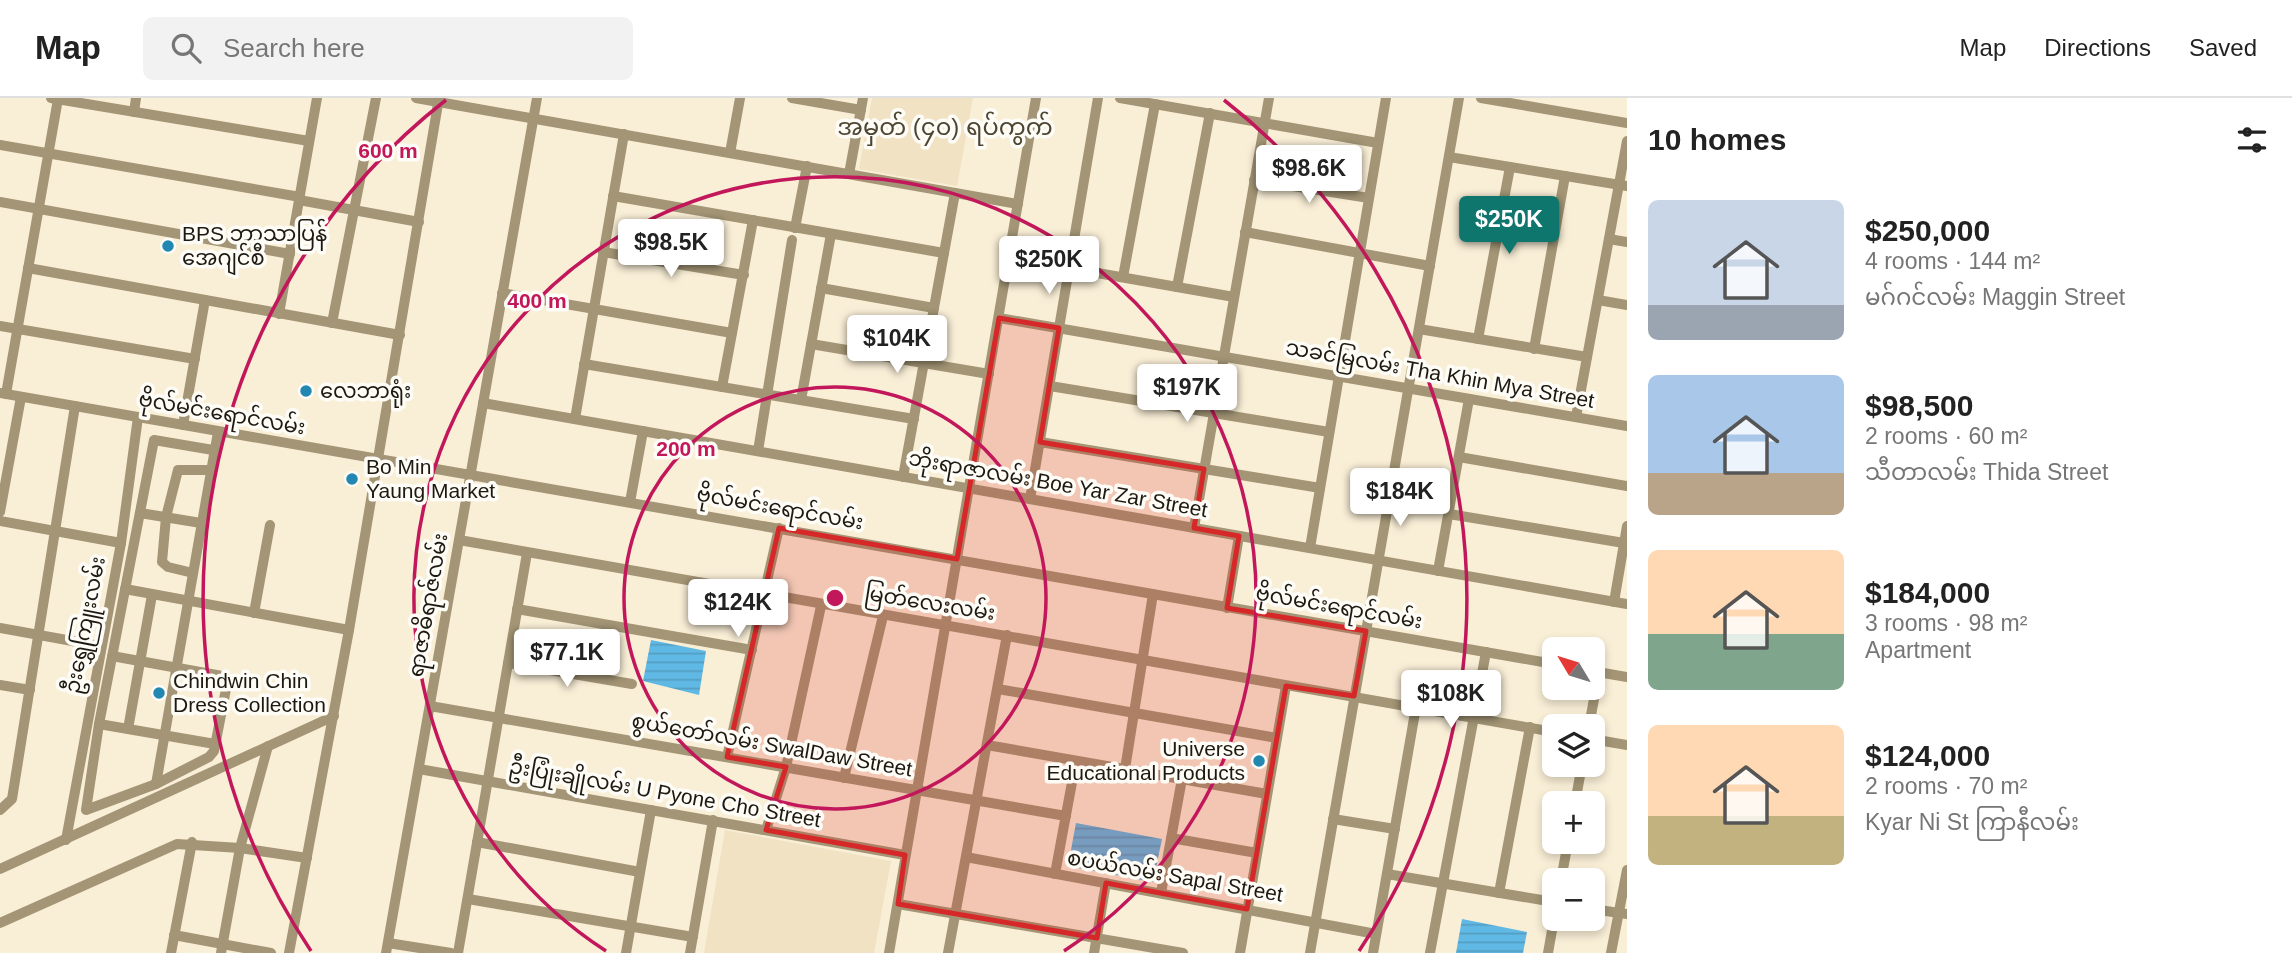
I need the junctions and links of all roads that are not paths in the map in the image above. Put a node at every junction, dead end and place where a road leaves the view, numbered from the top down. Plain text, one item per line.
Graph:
1 (136, 98) edge
2 (317, 98) edge
3 (376, 98) edge
4 (416, 98) edge
5 (537, 98) edge
6 (740, 98) edge
7 (792, 98) edge
8 (1036, 98) edge
9 (1098, 98) edge
10 (1121, 98) edge
11 (1269, 98) edge
12 (1386, 98) edge
13 (1459, 98) edge
14 (1481, 98) edge
15 (54, 99) edge
16 (439, 100) edge
17 (862, 104) edge
18 (1155, 104) junction
19 (134, 112) junction
20 (1210, 113) junction
21 (533, 118) junction
22 (1264, 123) junction
23 (1627, 123) edge
24 (624, 134) junction
25 (309, 141) junction
26 (1627, 141) edge
27 (1378, 142) junction
28 (0, 145) edge
29 (730, 153) junction
30 (48, 154) junction
31 (1448, 157) junction
32 (807, 166) junction
33 (1510, 167) junction
34 (849, 174) junction
35 (1565, 176) junction
36 (1254, 180) junction
37 (1623, 186) edge
38 (955, 192) junction
39 (613, 196) junction
40 (1369, 198) junction
41 (299, 199) junction
42 (0, 202) edge
43 (1018, 204) junction
44 (38, 209) junction
45 (353, 210) junction
46 (754, 220) junction
47 (419, 222) junction
48 (795, 228) junction
49 (1245, 232) junction
50 (831, 234) junction
51 (1609, 239) junction
52 (792, 240) dead end
53 (1627, 242) edge
54 (604, 252) junction
55 (944, 253) junction
56 (1360, 253) junction
57 (290, 254) junction
58 (1430, 266) junction
59 (28, 268) junction
60 (1069, 268) junction
61 (744, 275) junction
62 (1123, 277) junction
63 (1177, 287) junction
64 (821, 288) junction
65 (502, 293) junction
66 (1234, 297) junction
67 (205, 300) junction
68 (1598, 300) junction
69 (1627, 305) edge
70 (934, 308) junction
71 (594, 309) junction
72 (279, 314) junction
73 (999, 318) junction
74 (332, 323) junction
75 (0, 326) edge
76 (1059, 328) junction
77 (1419, 328) junction
78 (17, 329) junction
79 (732, 333) junction
80 (400, 335) junction
81 (1478, 339) junction
82 (811, 344) junction
83 (1534, 349) junction
84 (1224, 356) junction
85 (1587, 357) junction
86 (195, 359) junction
87 (924, 363) junction
88 (584, 364) junction
89 (989, 374) junction
90 (1339, 377) junction
91 (1050, 386) junction
92 (722, 387) junction
93 (1408, 389) junction
94 (3, 394) edge
95 (767, 394) junction
96 (21, 397) junction
97 (1469, 399) junction
98 (801, 400) junction
99 (483, 403) junction
100 (75, 406) junction
101 (1214, 413) junction
102 (138, 417) junction
103 (1576, 417) junction
104 (575, 419) junction
105 (914, 419) junction
106 (183, 425) junction
107 (1627, 426) edge
108 (643, 431) junction
109 (218, 432) junction
110 (1329, 432) junction
111 (1040, 442) junction
112 (213, 450) junction
113 (758, 451) junction
114 (1459, 457) junction
115 (388, 462) junction
116 (1205, 469) junction
117 (210, 470) junction
118 (462, 475) junction
119 (903, 477) junction
120 (1627, 486) edge
121 (969, 488) junction
122 (1320, 488) junction
123 (1030, 499) junction
124 (630, 502) junction
125 (0, 512) edge
126 (140, 513) junction
127 (1449, 514) junction
128 (166, 517) junction
129 (0, 521) edge
130 (201, 523) junction
131 (270, 526) dead end
132 (1627, 526) edge
133 (779, 528) junction
134 (1194, 528) junction
135 (55, 531) junction
136 (1239, 536) junction
137 (459, 540) junction
138 (121, 543) junction
139 (1624, 543) junction
140 (1310, 548) junction
141 (527, 553) junction
142 (957, 559) junction
143 (1378, 560) junction
144 (1438, 571) junction
145 (193, 573) junction
146 (125, 589) junction
147 (152, 594) junction
148 (1153, 594) junction
149 (764, 595) junction
150 (187, 601) junction
151 (1614, 602) junction
152 (1627, 604) edge
153 (821, 606) junction
154 (1227, 607) junction
155 (517, 609) junction
156 (254, 613) junction
157 (883, 617) junction
158 (946, 624) junction
159 (0, 628) edge
160 (349, 630) junction
161 (1366, 631) junction
162 (40, 634) junction
163 (1007, 635) junction
164 (100, 646) junction
165 (752, 650) junction
166 (1486, 652) junction
167 (112, 656) junction
168 (1142, 660) junction
169 (142, 662) junction
170 (1542, 662) edge
171 (508, 663) junction
172 (175, 667) junction
173 (1605, 673) edge
174 (1627, 677) edge
175 (632, 684) dead end
176 (0, 685) edge
177 (1286, 686) junction
178 (998, 689) junction
179 (30, 690) junction
180 (1354, 696) junction
181 (430, 706) junction
182 (1416, 707) junction
183 (1134, 713) junction
184 (334, 716) junction
185 (1472, 717) junction
186 (498, 718) junction
187 (99, 724) junction
188 (1530, 727) junction
189 (128, 729) junction
190 (1542, 730) edge
191 (163, 735) junction
192 (1277, 738) junction
193 (1605, 741) edge
194 (215, 744) junction
195 (987, 745) junction
196 (1627, 745) edge
197 (268, 747) junction
198 (727, 757) junction
199 (1076, 761) junction
200 (786, 767) junction
201 (419, 769) junction
202 (1125, 769) junction
203 (844, 778) junction
204 (1182, 779) junction
205 (488, 781) junction
206 (156, 784) junction
207 (918, 790) junction
208 (1267, 794) junction
209 (977, 801) junction
210 (0, 810) edge
211 (651, 810) junction
212 (1066, 816) junction
213 (1333, 819) junction
214 (713, 820) junction
215 (1395, 829) junction
216 (766, 830) junction
217 (1171, 838) junction
218 (66, 840) junction
219 (192, 842) junction
220 (477, 842) junction
221 (240, 848) junction
222 (1257, 853) junction
223 (905, 855) junction
224 (966, 857) junction
225 (307, 858) junction
226 (0, 869) edge
227 (1627, 870) edge
228 (640, 872) junction
229 (1055, 874) junction
230 (1387, 874) junction
231 (1106, 883) junction
232 (1443, 884) junction
233 (1161, 893) junction
234 (1499, 893) junction
235 (468, 899) junction
236 (1542, 900) edge
237 (898, 904) junction
238 (1247, 909) junction
239 (1605, 911) edge
240 (956, 914) junction
241 (1623, 914) edge
242 (1315, 922) junction
243 (0, 923) edge
244 (630, 926) junction
245 (1552, 931) edge
246 (1376, 934) junction
247 (174, 935) junction
248 (693, 937) junction
249 (1097, 938) junction
250 (387, 948) edge
251 (222, 949) edge
252 (171, 953) edge
253 (271, 953) edge
254 (289, 953) edge
255 (451, 953) edge
256 (458, 953) edge
257 (626, 953) edge
258 (690, 953) edge
259 (889, 953) edge
260 (948, 953) edge
261 (1094, 953) edge
262 (1183, 953) edge
263 (1240, 953) edge
264 (1310, 953) edge
265 (1373, 953) edge
266 (1430, 953) edge
267 (1548, 953) edge
268 (1611, 953) edge

1 - 19 street
2 - 25 street
3 - 45 street
4 - 16 street
5 - 21 street, ရာဇာဓိရာဇ်လမ်း
6 - 29 street
7 - 17 street
8 - 43 street
9 - 60 street
10 - 18 street
11 - 22 street
12 - 27 street
13 - 31 street
14 - 23 street
15 - 19 street
15 - 30 street
16 - 21 street
16 - 47 street
17 - 34 street
18 - 20 street
18 - 62 street
19 - 25 street
20 - 22 street
20 - 63 street
21 - 24 street
21 - 65 street, ရာဇာဓိရာဇ်လမ်း
22 - 27 street
22 - 36 street
24 - 29 street
24 - 39 street
25 - 41 street
26 - 37 street
27 - 40 street
28 - 30 street
29 - 32 street
30 - 41 street
30 - 44 street
31 - 33 street
31 - 58 street
32 - 34 street
32 - 48 street
33 - 35 street
33 - 81 street
34 - 38 street
35 - 37 street
35 - 83 street
36 - 40 street
36 - 49 street
37 - 51 street
38 - 43 street
38 - 55 street
39 - 46 street
39 - 54 street
40 - 56 street
41 - 45 street
41 - 57 street
42 - 44 street
43 - 73 street
44 - 57 street
44 - 59 street
45 - 47 street
45 - 74 street
46 - 48 street
46 - 61 street
47 - 80 street
48 - 50 street
49 - 56 street
49 - 66 street
50 - 55 street
50 - 64 street
51 - 53 street
51 - 68 street
52 - 95 street
54 - 61 street
54 - 71 street
55 - 70 street
56 - 58 street
56 - 90 street
57 - 72 street
58 - 77 street
59 - 67 street
59 - 78 street
60 - 62 street
60 - 76 street
61 - 79 street
62 - 63 street
63 - 66 street
64 - 70 street
64 - 82 street
65 - 71 street
65 - 99 street, ရာဇာဓိရာဇ်လမ်း
66 - 84 street
67 - 72 street
67 - 86 street
68 - 69 street
68 - 85 street
70 - 87 street
71 - 79 street
71 - 88 street
72 - 74 street
73 - 76 street, သခင်မြလမ်း Tha Khin Mya Street
73 - 89 street
74 - 80 street
75 - 78 street
76 - 84 street, သခင်မြလမ်း Tha Khin Mya Street
76 - 91 street
77 - 81 street
77 - 93 street
78 - 86 street
78 - 94 street
79 - 92 street
80 - 115 street
81 - 83 street
82 - 87 street
82 - 98 street
83 - 85 street
84 - 90 street, သခင်မြလမ်း Tha Khin Mya Street
84 - 101 street
85 - 103 street
86 - 106 street
87 - 89 street
87 - 105 street
88 - 92 street
88 - 104 street
89 - 121 street
90 - 93 street, သခင်မြလမ်း Tha Khin Mya Street
90 - 110 street
91 - 101 street
91 - 111 street
92 - 95 street
93 - 97 street, သခင်မြလမ်း Tha Khin Mya Street
93 - 143 street
94 - 96 street, ဗိုလ်မင်းရောင်လမ်း
95 - 98 street
95 - 113 street
96 - 100 street, ဗိုလ်မင်းရောင်လမ်း
96 - 125 street
97 - 103 street, သခင်မြလမ်း Tha Khin Mya Street
97 - 114 street
98 - 105 street
99 - 104 street, ဘိုးရာဇာလမ်း Boe Yar Zar Street
99 - 118 street, ရာဇာဓိရာဇ်လမ်း
100 - 102 street, ဗိုလ်မင်းရောင်လမ်း
100 - 135 street
101 - 110 street
101 - 116 street
102 - 106 street, ဗိုလ်မင်းရောင်လမ်း
102 - 138 street, ဦးရွှေကြူးလမ်း
103 - 107 street, သခင်မြလမ်း Tha Khin Mya Street
104 - 108 street, ဘိုးရာဇာလမ်း Boe Yar Zar Street
105 - 119 street
106 - 109 street, ဗိုလ်မင်းရောင်လမ်း
108 - 113 street, ဘိုးရာဇာလမ်း Boe Yar Zar Street
108 - 124 street
109 - 112 street
109 - 115 street, ဗိုလ်မင်းရောင်လမ်း
110 - 122 street
111 - 116 street
111 - 123 street
112 - 117 street
112 - 126 street
113 - 119 street, ဘိုးရာဇာလမ်း Boe Yar Zar Street
114 - 120 street
114 - 127 street
115 - 118 street, ဗိုလ်မင်းရောင်လမ်း
115 - 160 street
116 - 122 street
116 - 134 street
117 - 128 street
117 - 130 street
118 - 124 street, ဗိုလ်မင်းရောင်လမ်း
118 - 137 street, ရာဇာဓိရာဇ်လမ်း
119 - 121 street, ဘိုးရာဇာလမ်း Boe Yar Zar Street
121 - 123 street, ဘိုးရာဇာလမ်း Boe Yar Zar Street
121 - 142 street
122 - 140 street
123 - 134 street, ဘိုးရာဇာလမ်း Boe Yar Zar Street
124 - 133 street, ဗိုလ်မင်းရောင်လမ်း
126 - 128 street
126 - 146 street
127 - 139 street
127 - 144 street
128 - 130 street
128 - 145 street
129 - 135 street
130 - 145 street
131 - 156 street
132 - 139 street
133 - 142 street, ဗိုလ်မင်းရောင်လမ်း
133 - 149 street
134 - 136 street, ဘိုးရာဇာလမ်း Boe Yar Zar Street
135 - 138 street
135 - 162 street
136 - 140 street, ဘိုးရာဇာလမ်း Boe Yar Zar Street
136 - 154 street
137 - 141 street, မြတ်လေးလမ်း
137 - 181 street, ရာဇာဓိရာဇ်လမ်း
138 - 164 street, ဦးရွှေကြူးလမ်း
139 - 151 street
140 - 143 street, ဘိုးရာဇာလမ်း Boe Yar Zar Street
141 - 149 street, မြတ်လေးလမ်း
141 - 155 street
142 - 148 street, ဗိုလ်မင်းရောင်လမ်း
142 - 158 street
143 - 144 street, ဘိုးရာဇာလမ်း Boe Yar Zar Street
143 - 161 street
144 - 151 street, ဘိုးရာဇာလမ်း Boe Yar Zar Street
145 - 150 street
146 - 147 street
146 - 167 street
147 - 150 street
147 - 169 street
148 - 154 street, ဗိုလ်မင်းရောင်လမ်း
148 - 168 street
149 - 153 street, မြတ်လေးလမ်း
149 - 165 street
150 - 156 street
150 - 172 street
151 - 152 street, ဘိုးရာဇာလမ်း Boe Yar Zar Street
153 - 157 street, မြတ်လေးလမ်း
153 - 200 street
154 - 161 street, ဗိုလ်မင်းရောင်လမ်း
155 - 165 street
155 - 171 street
156 - 160 street
157 - 158 street, မြတ်လေးလမ်း
157 - 203 street
158 - 163 street, မြတ်လေးလမ်း
158 - 207 street
159 - 162 street
160 - 184 street
161 - 166 street, ဗိုလ်မင်းရောင်လမ်း
161 - 180 street
162 - 164 street
162 - 179 street
163 - 168 street, မြတ်လေးလမ်း
163 - 178 street
164 - 218 street, ဦးရွှေကြူးလမ်း
165 - 198 street
166 - 170 street, ဗိုလ်မင်းရောင်လမ်း
166 - 185 street
167 - 169 street
167 - 187 street
168 - 177 street, မြတ်လေးလမ်း
168 - 183 street
169 - 172 street
169 - 189 street
171 - 175 street
171 - 186 street
172 - 191 street
172 - 194 street
173 - 174 street
176 - 179 street
177 - 180 street, မြတ်လေးလမ်း
177 - 192 street
178 - 183 street
178 - 195 street
179 - 210 street
180 - 182 street, မြတ်လေးလမ်း
180 - 213 street
181 - 186 street, စွယ်တော်လမ်း SwalDaw Street
181 - 201 street, ရာဇာဓိရာဇ်လမ်း
182 - 185 street, မြတ်လေးလမ်း
182 - 215 street
183 - 192 street
183 - 202 street
184 - 197 street
184 - 225 street
185 - 188 street, မြတ်လေးလမ်း
185 - 232 street
186 - 198 street, စွယ်တော်လမ်း SwalDaw Street
186 - 205 street
187 - 189 street
187 - 206 street
188 - 190 street, မြတ်လေးလမ်း
188 - 234 street
189 - 191 street
191 - 194 street
191 - 206 street
192 - 208 street
193 - 196 street
194 - 206 street
195 - 199 street
195 - 209 street
197 - 218 street
197 - 221 street
198 - 200 street, စွယ်တော်လမ်း SwalDaw Street
199 - 202 street
199 - 212 street
200 - 203 street, စွယ်တော်လမ်း SwalDaw Street
200 - 216 street
201 - 205 street, ဦးပြုံးချိုလမ်း U Pyone Cho Street
201 - 250 street, ရာဇာဓိရာဇ်လမ်း
202 - 204 street
203 - 207 street, စွယ်တော်လမ်း SwalDaw Street
204 - 208 street
204 - 217 street
205 - 211 street, ဦးပြုံးချိုလမ်း U Pyone Cho Street
205 - 220 street
207 - 209 street, စွယ်တော်လမ်း SwalDaw Street
207 - 223 street
208 - 222 street
209 - 212 street, စွယ်တော်လမ်း SwalDaw Street
209 - 224 street
211 - 214 street, ဦးပြုံးချိုလမ်း U Pyone Cho Street
211 - 228 street
212 - 229 street
213 - 215 street
213 - 242 street
214 - 216 street, ဦးပြုံးချိုလမ်း U Pyone Cho Street
214 - 248 street
215 - 230 street
216 - 223 street, ဦးပြုံးချိုလမ်း U Pyone Cho Street
217 - 222 street
217 - 233 street
218 - 226 street
219 - 221 street
219 - 243 street
219 - 247 street
220 - 228 street
220 - 235 street
221 - 225 street
221 - 251 street
222 - 238 street
223 - 237 street
224 - 229 street, စပယ်လမ်း Sapal Street
224 - 240 street
225 - 254 street
227 - 241 street
228 - 244 street
229 - 231 street, စပယ်လမ်း Sapal Street
230 - 232 street
230 - 246 street
231 - 233 street, စပယ်လမ်း Sapal Street
231 - 249 street
232 - 234 street
232 - 266 street
233 - 238 street, စပယ်လမ်း Sapal Street
234 - 236 street
235 - 244 street
235 - 256 street
237 - 240 street
237 - 259 street
238 - 242 street, စပယ်လမ်း Sapal Street
238 - 263 street
239 - 241 street
240 - 249 street
240 - 260 street
241 - 268 street
242 - 246 street, စပယ်လမ်း Sapal Street
242 - 264 street
244 - 248 street
244 - 257 street
245 - 267 street
246 - 265 street
247 - 251 street
247 - 252 street
248 - 258 street
249 - 261 street
249 - 262 street
250 - 255 street
251 - 253 street

